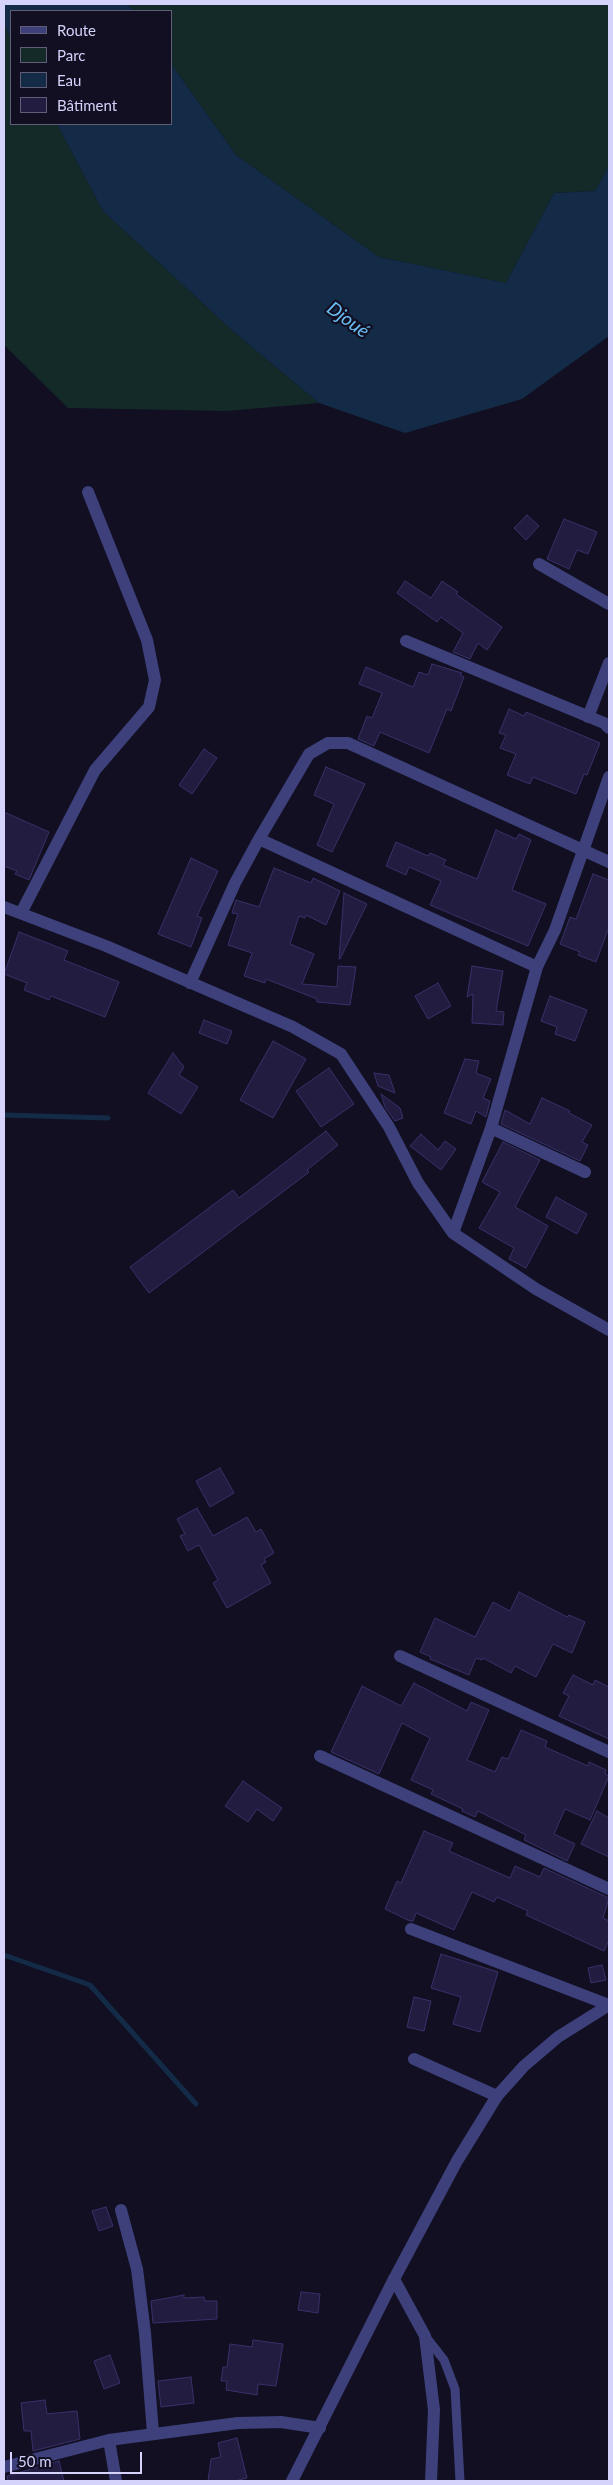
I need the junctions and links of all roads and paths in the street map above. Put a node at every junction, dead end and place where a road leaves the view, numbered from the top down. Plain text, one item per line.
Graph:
1 (88, 492) dead end
2 (539, 564) dead end
3 (609, 604) edge
4 (406, 641) dead end
5 (609, 663) edge
6 (588, 717) junction
7 (609, 728) edge
8 (609, 777) edge
9 (259, 839) junction
10 (584, 851) junction
11 (609, 862) edge
12 (4, 907) edge
13 (21, 913) junction
14 (537, 967) junction
15 (190, 983) junction
16 (491, 1128) junction
17 (585, 1172) dead end
18 (453, 1233) junction
19 (609, 1330) edge
20 (400, 1656) dead end
21 (609, 1752) edge
22 (320, 1756) dead end
23 (609, 1889) edge
24 (411, 1929) dead end
25 (609, 2005) edge
26 (414, 2059) dead end
27 (497, 2096) junction
28 (121, 2210) dead end
29 (394, 2279) junction
30 (425, 2336) junction
31 (320, 2428) junction
32 (153, 2433) junction
33 (109, 2440) junction
34 (4, 2467) edge
35 (116, 2481) edge
36 (292, 2481) edge
37 (431, 2481) edge
38 (460, 2481) edge

1 - 13 street
2 - 3 street
4 - 6 street
5 - 6 street
6 - 7 street
8 - 10 street
9 - 10 street
9 - 14 street
9 - 15 street
10 - 11 street
10 - 14 street
12 - 13 street
13 - 15 street
14 - 16 street
15 - 18 street
16 - 17 street
16 - 18 street
18 - 19 street
20 - 21 street
22 - 23 street
24 - 25 street
25 - 27 street
26 - 27 street
27 - 29 street
28 - 32 street
29 - 30 street
29 - 31 street
30 - 37 street
30 - 38 lane
31 - 32 street
31 - 36 street
32 - 33 street
33 - 34 street
33 - 35 street

